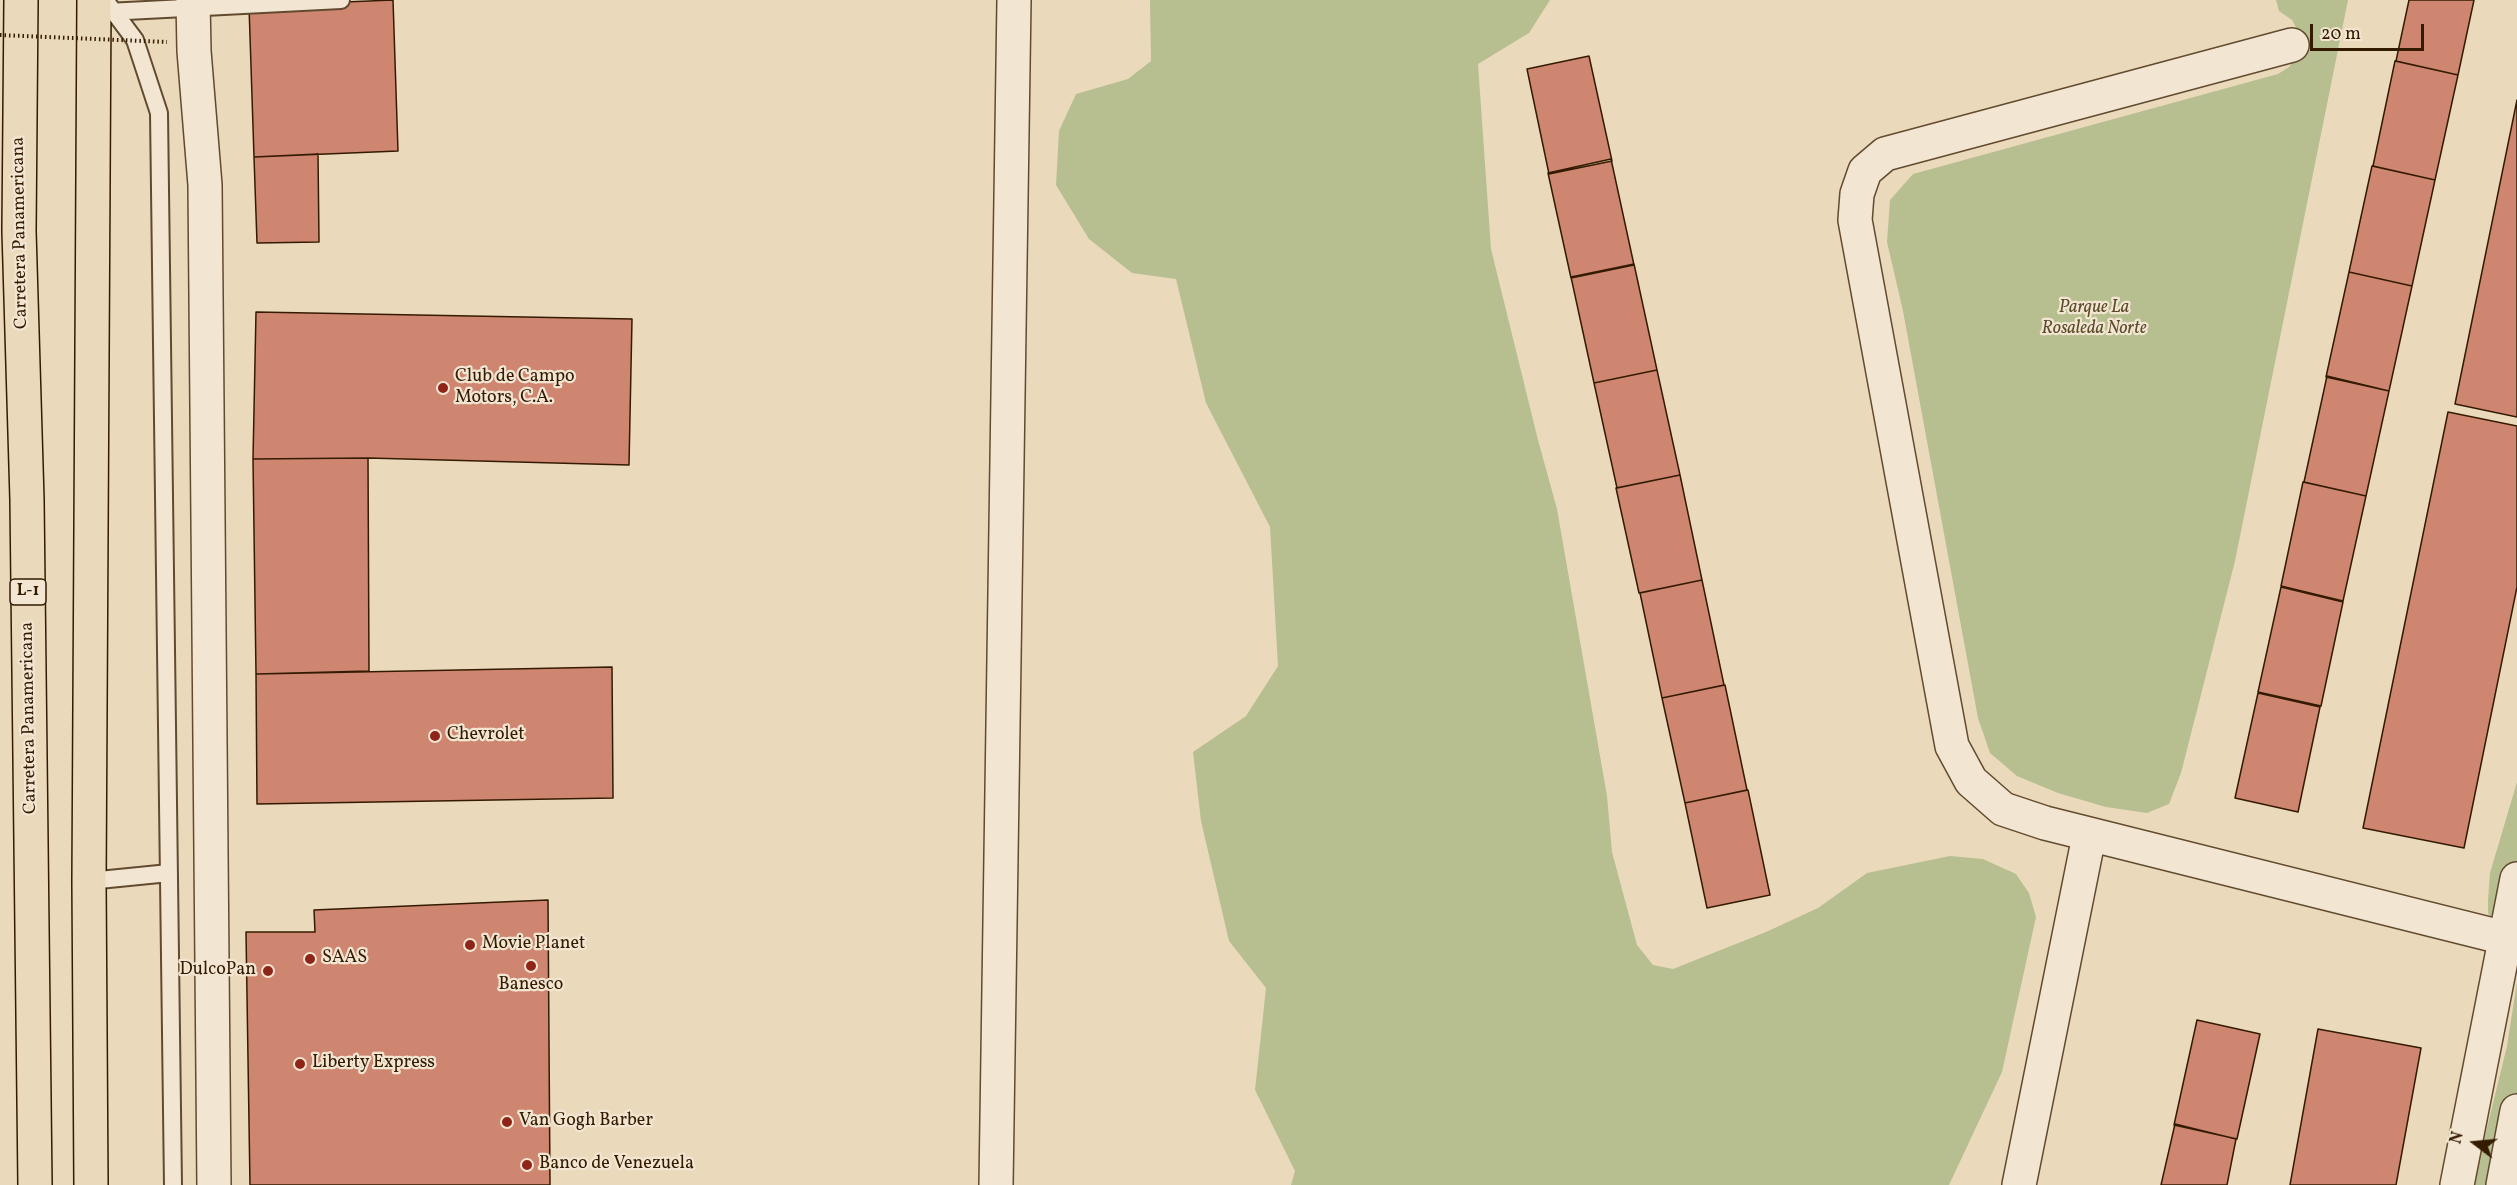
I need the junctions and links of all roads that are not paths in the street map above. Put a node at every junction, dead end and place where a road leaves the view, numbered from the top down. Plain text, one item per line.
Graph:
1 (21, 0) edge
2 (341, 0) edge
3 (1014, 0) edge
4 (193, 4) edge
5 (102, 6) edge
6 (2292, 45) dead end
7 (0, 179) edge
8 (19, 231) junction
9 (2089, 836) junction
10 (169, 873) junction
11 (2517, 879) edge
12 (89, 881) junction
13 (2511, 940) edge
14 (2517, 1111) edge
15 (35, 1185) edge
16 (91, 1185) edge
17 (173, 1185) edge
18 (214, 1185) edge
19 (996, 1185) edge
20 (2019, 1185) edge
21 (2457, 1185) edge
22 (2503, 1185) edge

1 - 8 main road, Carretera Panamericana / L-1
2 - 4 lane
3 - 19 street
4 - 5 lane
4 - 18 street
5 - 10 lane
5 - 12 main road
6 - 9 street
7 - 8 main road, L-1
8 - 15 main road, Carretera Panamericana / L-1
9 - 13 street
9 - 20 street
10 - 12 lane
10 - 17 lane
11 - 13 street
12 - 16 main road
13 - 21 street
14 - 22 street

